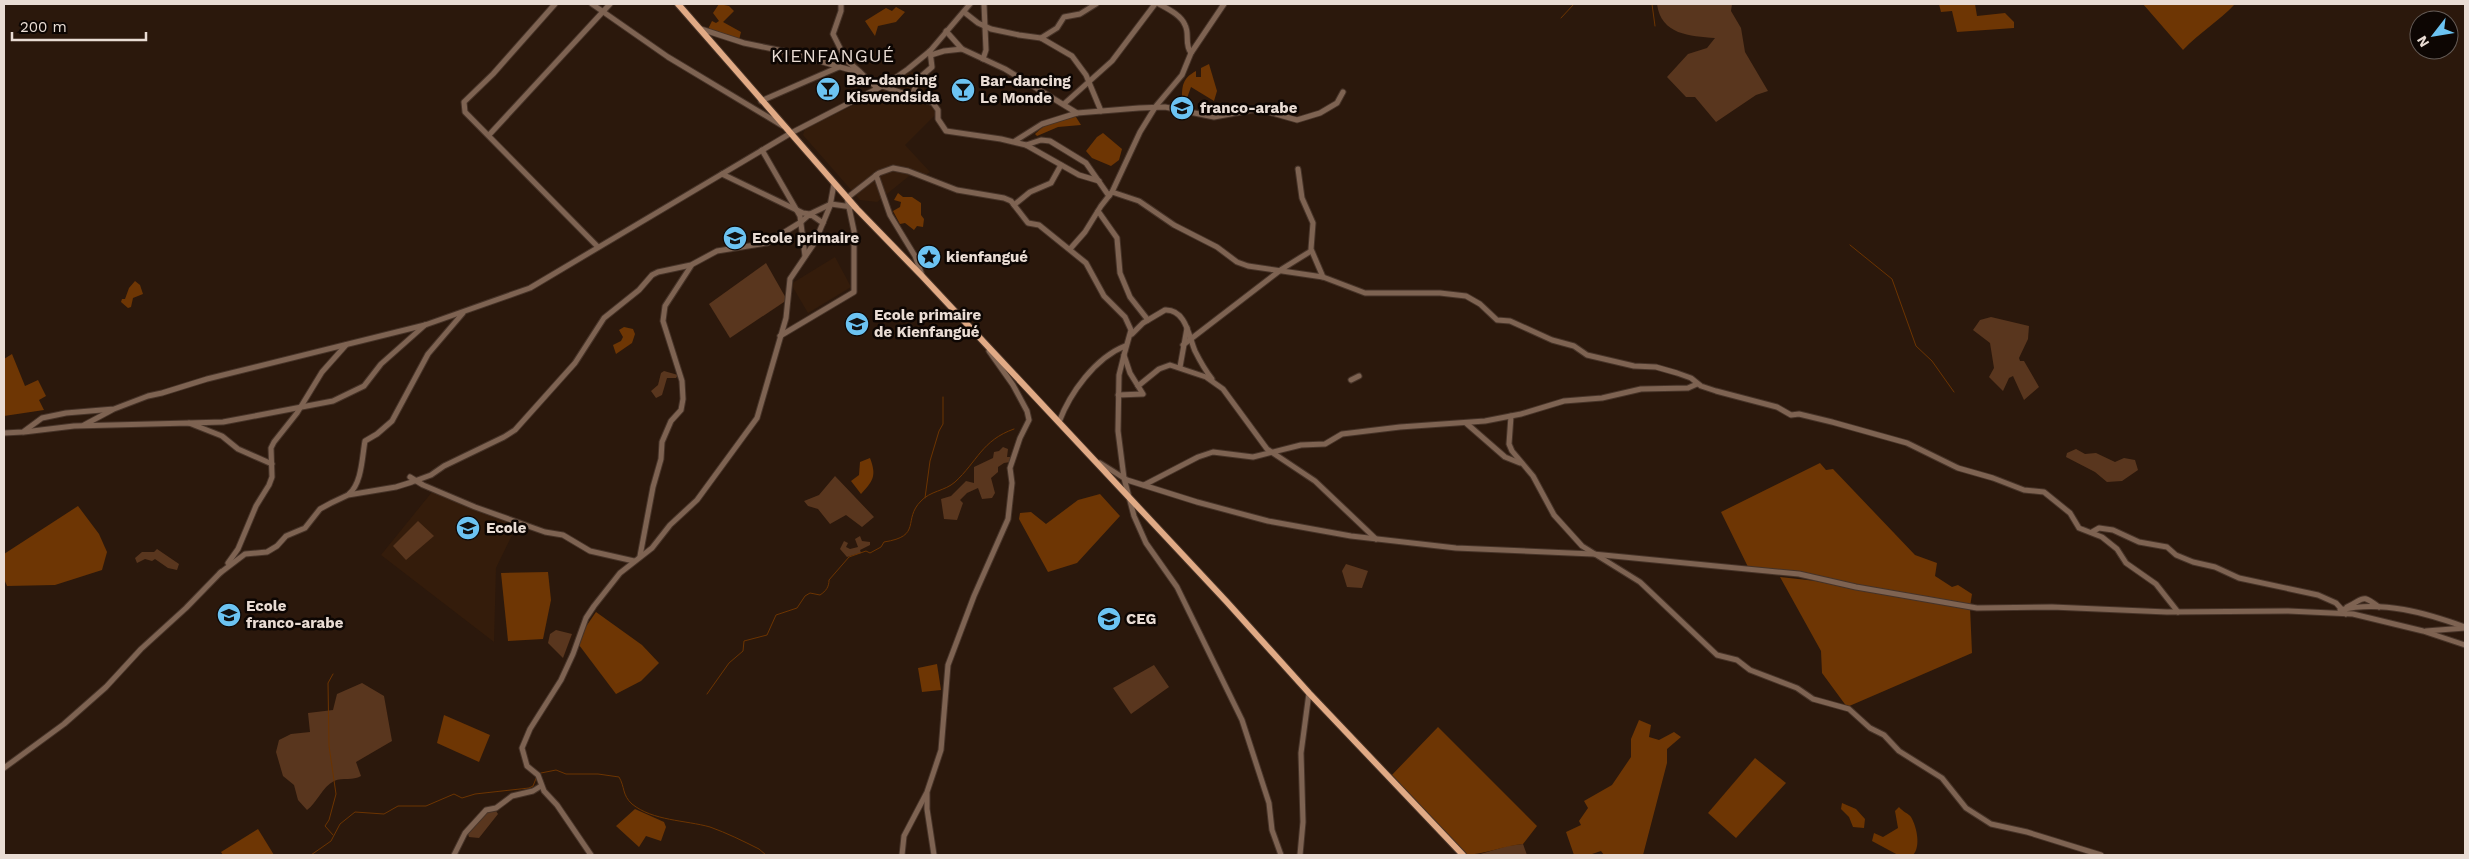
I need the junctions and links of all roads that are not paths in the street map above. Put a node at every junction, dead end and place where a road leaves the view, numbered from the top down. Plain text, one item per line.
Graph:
1 (555, 4) edge
2 (592, 4) edge
3 (610, 4) edge
4 (678, 4) edge
5 (841, 4) edge
6 (970, 4) edge
7 (984, 4) edge
8 (1096, 4) edge
9 (1155, 4) edge
10 (1160, 4) edge
11 (1224, 4) edge
12 (602, 11) junction
13 (964, 12) junction
14 (986, 26) junction
15 (698, 28) junction
16 (946, 31) junction
17 (1041, 38) junction
18 (962, 49) junction
19 (930, 53) junction
20 (1191, 53) junction
21 (983, 59) junction
22 (840, 67) junction
23 (861, 73) junction
24 (1089, 82) junction
25 (879, 87) junction
26 (1343, 92) dead end
27 (912, 96) junction
28 (761, 101) junction
29 (1064, 104) junction
30 (1156, 106) junction
31 (1101, 111) junction
32 (1077, 113) junction
33 (785, 127) junction
34 (791, 134) junction
35 (489, 135) junction
36 (1015, 141) junction
37 (1026, 145) junction
38 (762, 150) junction
39 (1061, 165) junction
40 (1298, 169) dead end
41 (722, 174) junction
42 (876, 175) junction
43 (1100, 181) junction
44 (834, 184) junction
45 (1110, 194) junction
46 (847, 198) junction
47 (831, 204) junction
48 (1014, 205) junction
49 (854, 208) junction
50 (796, 210) junction
51 (1098, 211) junction
52 (810, 214) junction
53 (801, 222) junction
54 (823, 223) junction
55 (598, 247) junction
56 (1070, 249) junction
57 (1311, 251) junction
58 (805, 257) junction
59 (691, 265) junction
60 (1282, 269) junction
61 (922, 276) junction
62 (1323, 277) junction
63 (464, 311) junction
64 (1148, 320) junction
65 (425, 325) junction
66 (1188, 330) junction
67 (1199, 333) junction
68 (1131, 334) junction
69 (780, 336) junction
70 (1191, 339) junction
71 (983, 342) junction
72 (346, 345) junction
73 (1183, 345) junction
74 (1125, 346) junction
75 (1124, 355) junction
76 (1180, 367) junction
77 (1359, 376) dead end
78 (1213, 380) junction
79 (1351, 380) dead end
80 (1697, 384) junction
81 (1138, 386) junction
82 (1118, 395) junction
83 (301, 407) junction
84 (114, 409) junction
85 (1511, 416) junction
86 (1059, 422) junction
87 (189, 423) junction
88 (1466, 423) junction
89 (79, 426) junction
90 (24, 432) junction
91 (4, 433) edge
92 (1271, 453) junction
93 (1091, 457) junction
94 (272, 464) junction
95 (1521, 464) junction
96 (410, 477) dead end
97 (1124, 478) junction
98 (416, 480) junction
99 (1144, 485) junction
100 (348, 495) junction
101 (1129, 498) junction
102 (2091, 532) junction
103 (1376, 539) junction
104 (1593, 554) junction
105 (640, 556) junction
106 (634, 561) junction
107 (220, 573) junction
108 (2379, 606) junction
109 (2342, 609) junction
110 (2178, 612) junction
111 (2330, 614) junction
112 (2346, 614) junction
113 (2465, 627) edge
114 (2423, 631) junction
115 (2465, 645) edge
116 (1309, 693) junction
117 (4, 768) edge
118 (541, 786) junction
119 (926, 792) junction
120 (454, 855) edge
121 (591, 855) edge
122 (902, 855) edge
123 (934, 855) edge
124 (1281, 855) edge
125 (1300, 855) edge
126 (1463, 855) edge
127 (2101, 855) edge

1 - 35 street
2 - 12 street
3 - 12 street
4 - 15 main road
5 - 23 street
6 - 13 street
7 - 14 street
8 - 17 street
9 - 24 street
10 - 20 street
11 - 20 street
12 - 33 street
12 - 35 street
13 - 14 street
13 - 16 street
14 - 17 street
14 - 21 street
15 - 22 street
15 - 28 main road
16 - 18 street
16 - 19 street
17 - 24 street
18 - 19 street
18 - 21 street
19 - 25 street
19 - 27 street
20 - 30 street
21 - 29 street
22 - 23 street
22 - 28 street
23 - 25 street
24 - 29 street
24 - 31 street
25 - 27 street
25 - 34 street
26 - 30 street
27 - 36 street
28 - 33 main road
29 - 32 street
30 - 31 street
30 - 45 street
31 - 32 street
32 - 36 street
33 - 34 main road
34 - 38 street
34 - 44 main road
35 - 55 street
36 - 37 street
37 - 39 street
37 - 43 street
38 - 41 street
38 - 50 street
39 - 43 street
39 - 48 street
40 - 57 street
41 - 50 street
41 - 55 street
42 - 46 street
42 - 48 street
42 - 61 street
43 - 45 street
44 - 46 main road
44 - 47 street
45 - 51 street
45 - 60 street
46 - 49 main road
47 - 49 street
47 - 52 street
47 - 54 street
48 - 56 street
49 - 61 main road
49 - 69 street
50 - 52 street
50 - 53 street
51 - 56 street
51 - 64 street
52 - 53 street
52 - 54 street
53 - 58 street
53 - 59 street
54 - 58 street
55 - 63 street
56 - 68 street
57 - 60 street
57 - 62 street
58 - 69 street
59 - 98 street
59 - 105 street
60 - 62 street
60 - 67 street
61 - 71 main road
62 - 80 street
63 - 65 street
63 - 100 street
64 - 66 street
64 - 68 street
65 - 72 street
65 - 83 street
66 - 67 street
66 - 70 street
66 - 73 street
67 - 70 street
68 - 74 street
69 - 105 street
70 - 73 street
70 - 78 street
71 - 86 main road
71 - 119 street
72 - 83 street
72 - 84 street
73 - 76 street
74 - 75 street
74 - 86 street
75 - 81 street
75 - 82 street
76 - 78 street
76 - 81 street
77 - 79 street
78 - 92 street
80 - 85 street
80 - 102 street
81 - 82 street
82 - 97 street
83 - 87 street
83 - 94 street
84 - 89 street
84 - 90 street
85 - 88 street
85 - 95 street
86 - 93 main road
87 - 89 street
87 - 94 street
88 - 92 street
88 - 95 street
89 - 90 street
90 - 91 street
92 - 99 street
92 - 103 street
93 - 97 street
93 - 101 main road
94 - 107 street
95 - 104 street
96 - 98 street
97 - 99 street
97 - 101 street
98 - 100 street
98 - 106 street
99 - 103 street
100 - 107 street
101 - 116 main road
101 - 124 street
102 - 109 street
102 - 110 street
103 - 104 street
104 - 110 street
104 - 127 street
105 - 106 street
106 - 118 street
107 - 117 street
108 - 109 street
108 - 109 street
108 - 113 street
109 - 111 street
109 - 112 street
110 - 111 street
111 - 112 street
112 - 114 street
113 - 114 street
114 - 115 street
116 - 125 street
116 - 126 main road
118 - 120 street
118 - 121 street
119 - 122 street
119 - 123 street

